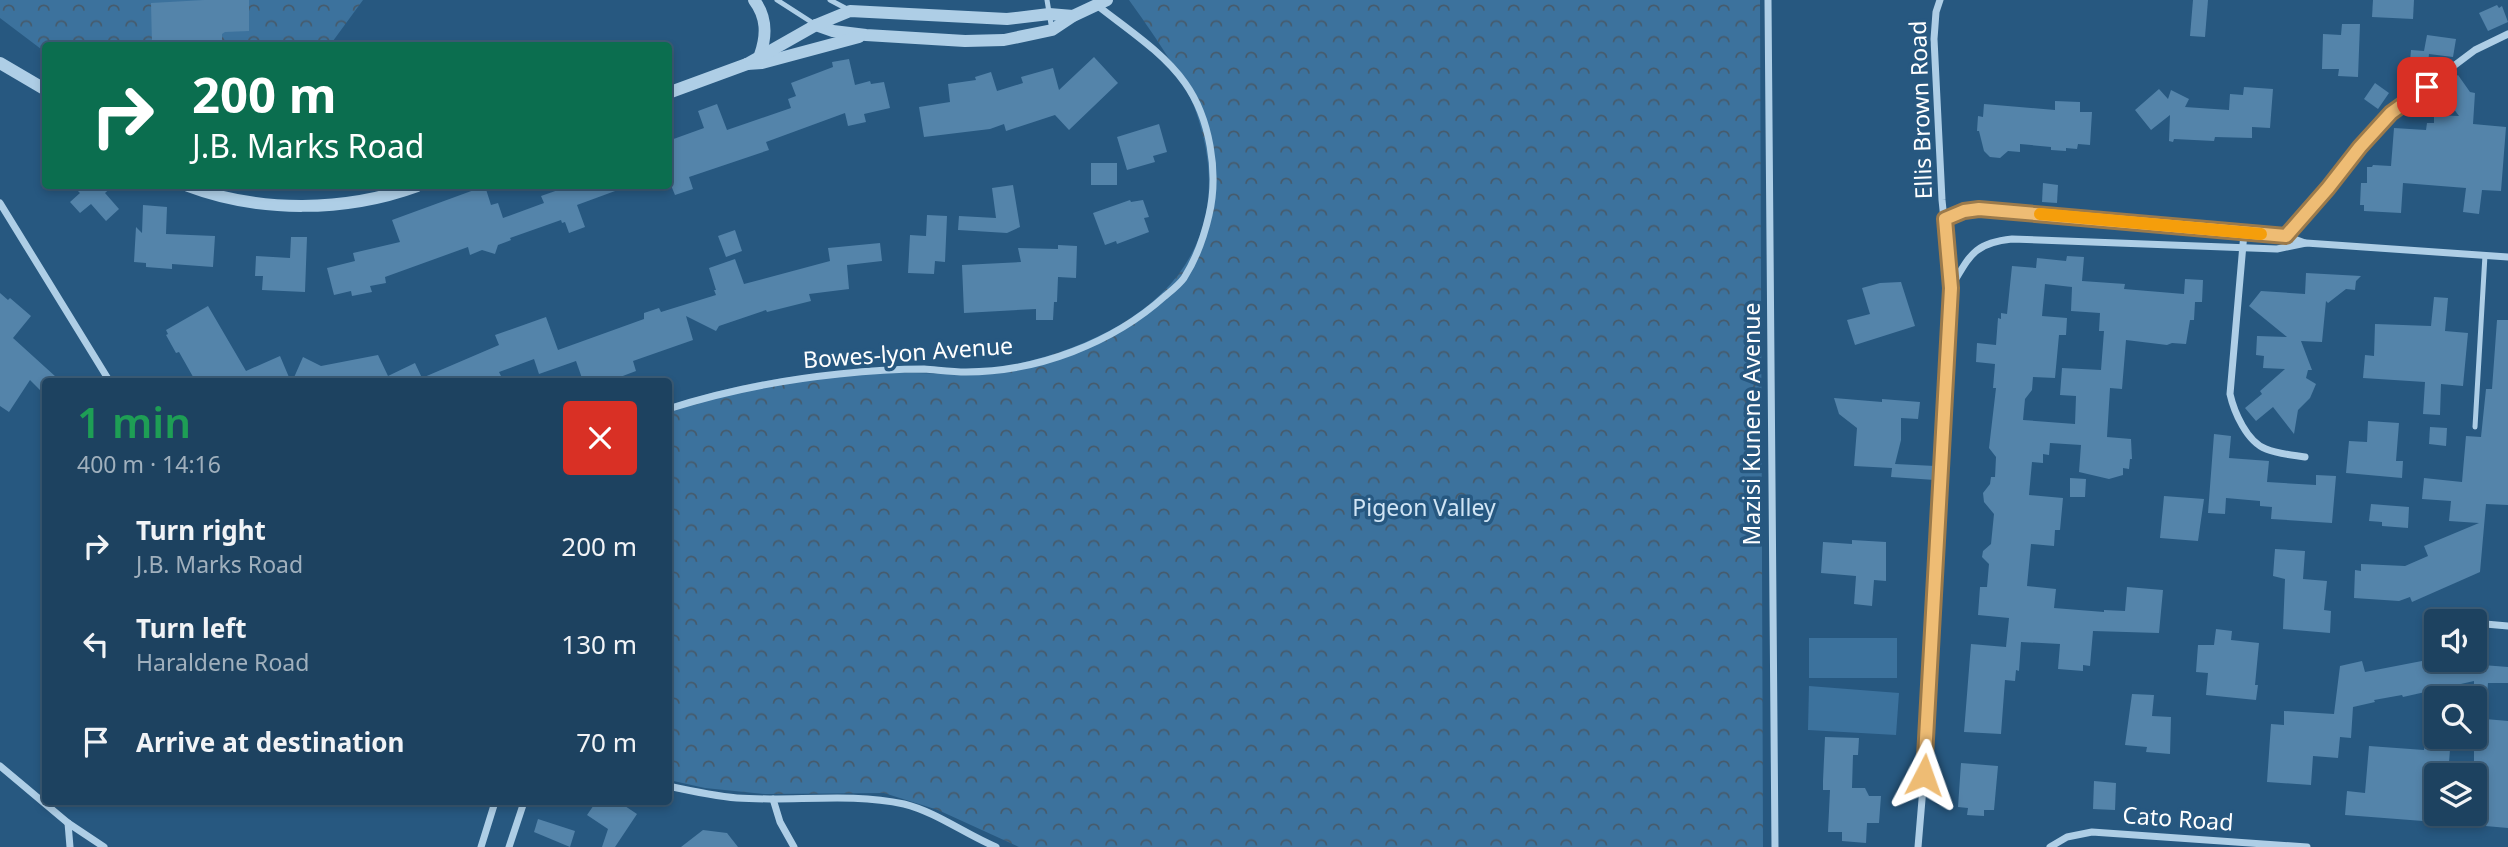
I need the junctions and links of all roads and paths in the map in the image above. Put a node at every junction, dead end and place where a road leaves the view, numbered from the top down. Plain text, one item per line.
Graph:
1 (754, 0) edge
2 (777, 0) edge
3 (830, 0) edge
4 (1048, 0) edge
5 (1768, 0) edge
6 (1940, 0) edge
7 (1102, 3) edge
8 (850, 11) junction
9 (1049, 14) junction
10 (1073, 16) junction
11 (816, 24) junction
12 (1052, 30) junction
13 (2508, 34) edge
14 (866, 35) junction
15 (760, 55) junction
16 (0, 63) edge
17 (747, 64) junction
18 (42, 88) edge
19 (672, 92) edge
20 (196, 189) edge
21 (409, 189) edge
22 (0, 203) edge
23 (1945, 219) junction
24 (2244, 233) junction
25 (2286, 236) junction
26 (2306, 243) junction
27 (2242, 247) junction
28 (2277, 248) junction
29 (2485, 255) junction
30 (2508, 257) edge
31 (1951, 288) junction
32 (108, 378) edge
33 (672, 408) edge
34 (2475, 427) dead end
35 (2305, 457) dead end
36 (2487, 624) edge
37 (2508, 626) edge
38 (0, 766) edge
39 (672, 787) edge
40 (773, 799) junction
41 (42, 801) edge
42 (47, 805) edge
43 (494, 805) edge
44 (523, 805) edge
45 (68, 823) junction
46 (979, 843) edge
47 (70, 847) edge
48 (104, 847) edge
49 (481, 847) edge
50 (509, 847) edge
51 (794, 847) edge
52 (996, 847) edge
53 (1774, 847) edge
54 (1918, 847) edge
55 (2050, 847) edge
56 (2307, 847) edge

1 - 15 street
2 - 11 lane
3 - 8 lane
4 - 9 lane
5 - 53 street, Mazisi Kunene Avenue
6 - 23 street, Ellis Brown Road
7 - 10 street
7 - 33 street, Bowes-lyon Avenue
8 - 9 street
8 - 11 street
9 - 10 street
9 - 12 lane
10 - 12 street
11 - 14 street
11 - 15 street
12 - 14 street
13 - 25 street
14 - 17 street
15 - 17 street
16 - 18 street
17 - 19 street
20 - 21 street
22 - 32 street
23 - 24 street
23 - 31 street, Ellis Brown Road
24 - 25 street
24 - 27 street
25 - 26 street
25 - 28 street
26 - 28 street
26 - 29 street
27 - 28 street
27 - 31 street
27 - 35 street
29 - 30 street
29 - 34 lane
31 - 54 street, Ellis Brown Road
36 - 37 street
38 - 41 street
39 - 40 street
40 - 46 street
40 - 51 street
42 - 45 street
43 - 49 street
44 - 50 street
45 - 47 street
45 - 48 street
46 - 52 street
55 - 56 street, Cato Road

